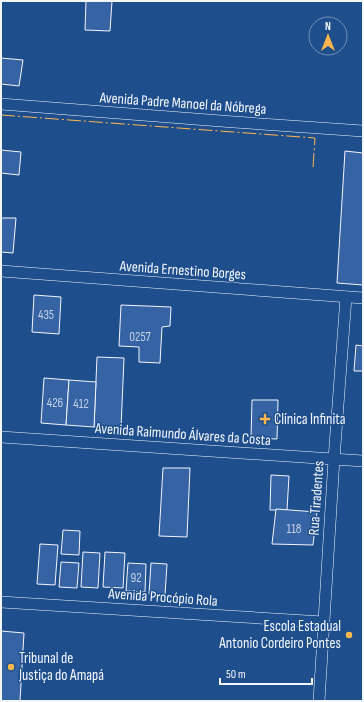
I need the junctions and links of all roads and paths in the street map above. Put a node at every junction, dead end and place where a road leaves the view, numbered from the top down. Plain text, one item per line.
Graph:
1 (1, 104) edge
2 (363, 131) edge
3 (1, 271) edge
4 (346, 297) junction
5 (363, 298) edge
6 (1, 437) edge
7 (334, 459) junction
8 (363, 461) edge
9 (1, 602) edge
10 (323, 622) junction
11 (318, 701) edge

1 - 2 street, Avenida Padre Manoel da Nóbrega
3 - 4 street, Avenida Ernestino Borges
4 - 5 street, Avenida Ernestino Borges
4 - 7 street, Rua Tiradentes
6 - 7 street, Avenida Raimundo Álvares da Costa
7 - 8 street, Avenida Raimundo Álvares da Costa
7 - 10 street, Rua Tiradentes
9 - 10 street, Avenida Procópio Rola
10 - 11 street, Rua Tiradentes

